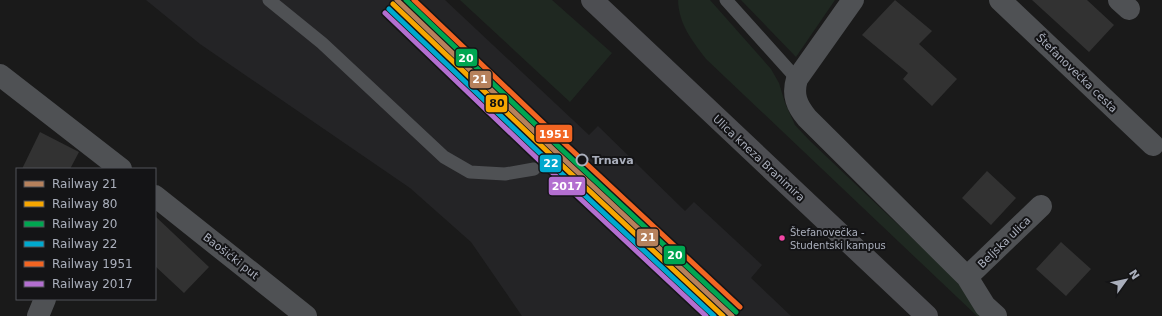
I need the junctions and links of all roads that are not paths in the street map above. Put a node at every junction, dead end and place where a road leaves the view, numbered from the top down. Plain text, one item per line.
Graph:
1 (269, 0) edge
2 (726, 0) edge
3 (853, 0) edge
4 (1000, 0) edge
5 (603, 4) edge
6 (0, 75) edge
7 (796, 87) junction
8 (1153, 145) dead end
9 (109, 165) edge
10 (534, 169) dead end
11 (156, 197) edge
12 (1041, 206) dead end
13 (968, 277) junction
14 (45, 300) edge
15 (38, 316) edge
16 (306, 316) edge
17 (927, 316) edge
18 (996, 316) edge

1 - 10 lane
2 - 7 lane
3 - 7 street
4 - 8 street, Štefanovečka cesta
5 - 17 main road, Ulica kneza Branimira
6 - 9 street
7 - 13 street
11 - 16 street, Baošićki put
12 - 13 street, Beljska ulica
13 - 18 street
14 - 15 street

